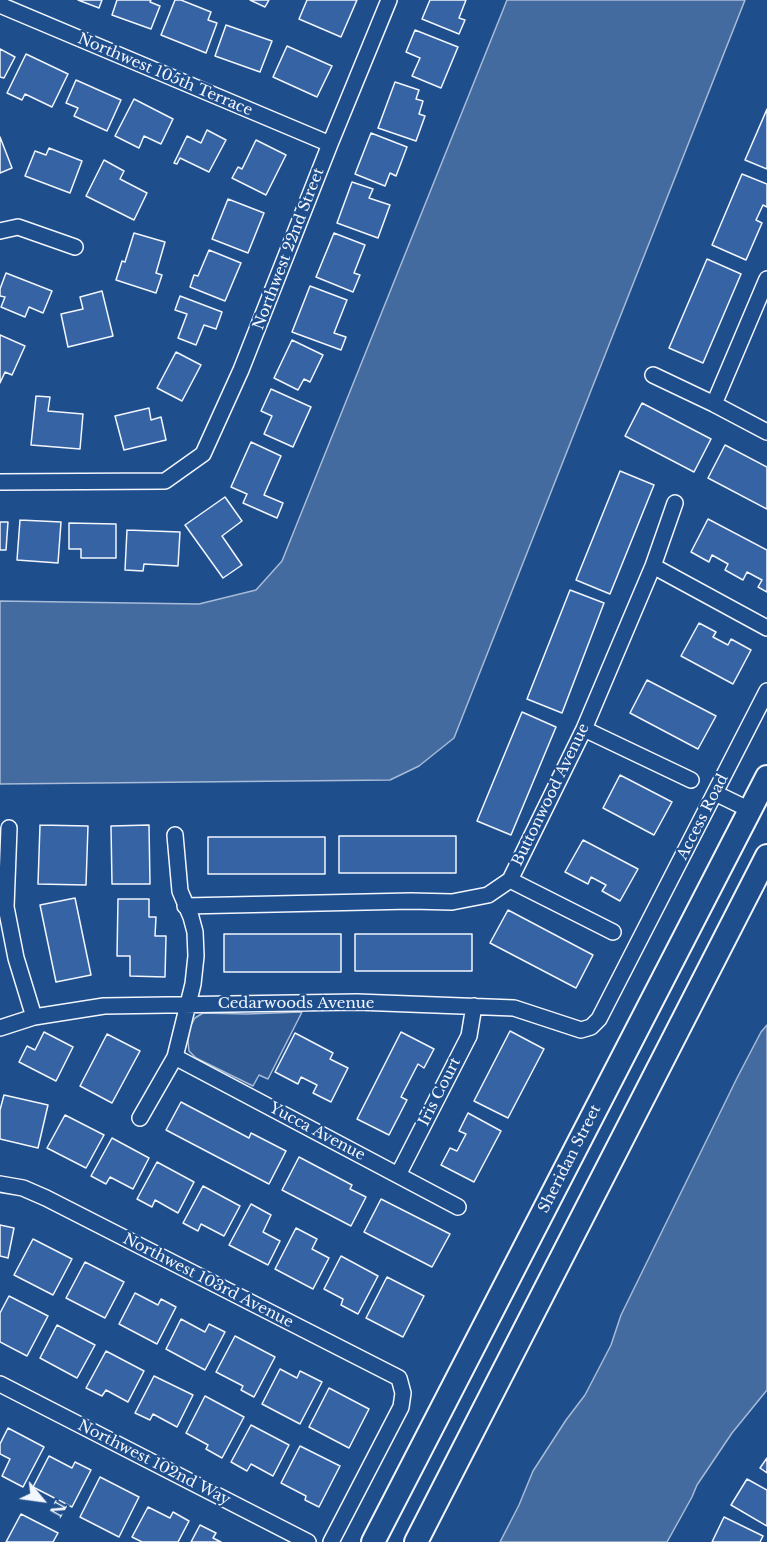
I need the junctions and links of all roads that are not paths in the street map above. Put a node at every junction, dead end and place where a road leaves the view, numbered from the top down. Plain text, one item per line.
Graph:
1 (389, 0) edge
2 (0, 5) edge
3 (330, 144) junction
4 (0, 231) edge
5 (75, 247) dead end
6 (767, 279) edge
7 (653, 375) dead end
8 (714, 404) junction
9 (767, 432) edge
10 (0, 482) edge
11 (675, 503) dead end
12 (653, 566) junction
13 (767, 628) edge
14 (767, 691) edge
15 (584, 729) junction
16 (767, 777) edge
17 (691, 780) dead end
18 (715, 794) junction
19 (750, 810) junction
20 (9, 828) dead end
21 (175, 835) dead end
22 (767, 856) edge
23 (510, 880) junction
24 (185, 906) junction
25 (3, 907) edge
26 (613, 932) dead end
27 (189, 1004) junction
28 (474, 1006) junction
29 (34, 1017) junction
30 (591, 1027) joint
31 (0, 1028) edge
32 (175, 1057) junction
33 (140, 1118) dead end
34 (398, 1175) junction
35 (0, 1184) edge
36 (458, 1207) dead end
37 (0, 1384) edge
38 (308, 1542) edge
39 (331, 1542) edge
40 (373, 1542) edge
41 (416, 1542) edge

1 - 3 street, Northwest 22nd Street
2 - 3 street, Northwest 105th Terrace
3 - 10 street, Northwest 22nd Street
4 - 5 street
6 - 8 street
7 - 8 street
8 - 9 street
11 - 12 street, Buttonwood Avenue
12 - 13 street
12 - 15 street, Buttonwood Avenue
14 - 18 street, Access Road
15 - 17 street
15 - 23 street, Buttonwood Avenue
16 - 19 main road, Sheridan Street
18 - 19 street
18 - 30 street, Access Road
19 - 40 main road, Sheridan Street
20 - 25 street
21 - 24 street
22 - 41 main road
23 - 24 street, Buttonwood Avenue
23 - 26 street
24 - 27 street
25 - 29 street
27 - 28 street, Cedarwoods Avenue
27 - 29 street, Cedarwoods Avenue
27 - 32 street
28 - 30 street, Cedarwoods Avenue
28 - 34 street, Iris Court
29 - 31 street, Cedarwoods Avenue
32 - 33 street
32 - 34 street, Yucca Avenue
34 - 36 street, Yucca Avenue
35 - 39 street, Northwest 103rd Avenue
37 - 38 street, Northwest 102nd Way

